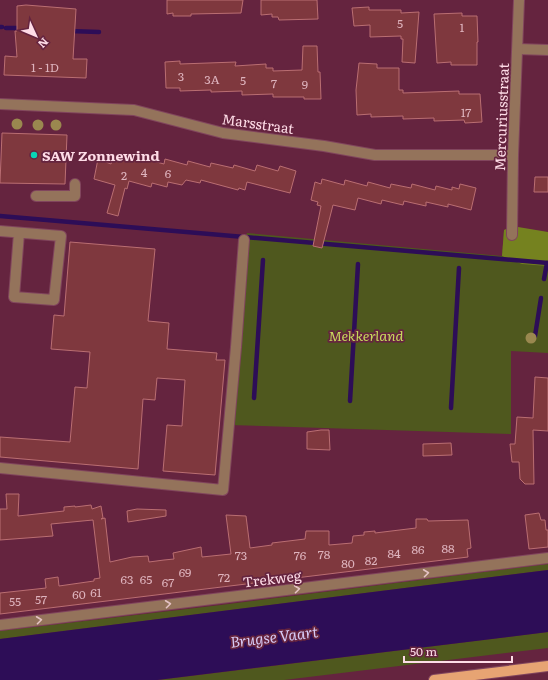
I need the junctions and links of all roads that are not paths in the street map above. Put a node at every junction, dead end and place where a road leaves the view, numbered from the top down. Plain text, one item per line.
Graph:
1 (519, 0) edge
2 (518, 49) junction
3 (548, 50) edge
4 (0, 104) edge
5 (513, 155) junction
6 (75, 184) dead end
7 (36, 196) dead end
8 (0, 231) edge
9 (19, 233) junction
10 (512, 234) dead end
11 (244, 240) dead end
12 (0, 468) edge
13 (548, 558) edge
14 (0, 625) edge
15 (548, 666) edge
16 (434, 680) edge

1 - 2 street, Mercuriusstraat
2 - 3 street
2 - 5 street, Mercuriusstraat
4 - 5 street, Marsstraat
5 - 10 street, Mercuriusstraat
6 - 7 street
8 - 9 street
9 - 9 street
11 - 12 street
14 -> 13 street, Trekweg
15 - 16 main road

